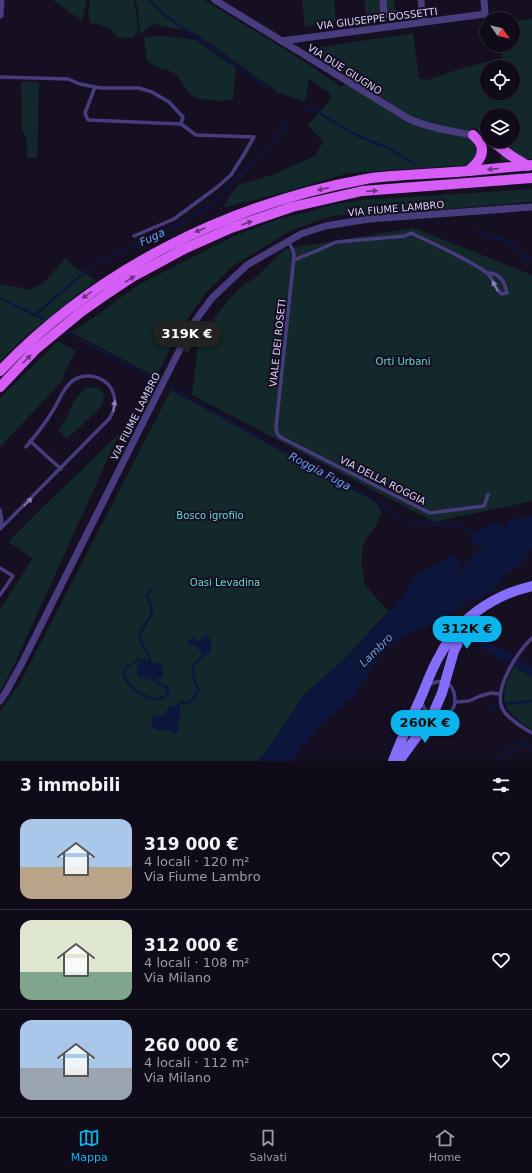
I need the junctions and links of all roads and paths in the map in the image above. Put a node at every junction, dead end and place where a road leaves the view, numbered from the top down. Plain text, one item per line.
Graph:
1 (1, 0) edge
2 (215, 0) edge
3 (383, 0) edge
4 (421, 0) edge
5 (484, 0) edge
6 (396, 14) dead end
7 (0, 15) edge
8 (384, 15) junction
9 (376, 17) dead end
10 (423, 22) junction
11 (282, 41) junction
12 (0, 77) edge
13 (95, 87) junction
14 (181, 124) junction
15 (473, 135) junction
16 (480, 136) edge
17 (501, 148) edge
18 (530, 166) edge
19 (468, 171) junction
20 (532, 178) edge
21 (532, 207) edge
22 (134, 236) dead end
23 (287, 241) junction
24 (294, 260) junction
25 (488, 273) junction
26 (0, 371) edge
27 (0, 386) edge
28 (276, 427) joint
29 (30, 441) junction
30 (26, 447) dead end
31 (61, 468) junction
32 (488, 495) dead end
33 (0, 510) edge
34 (0, 529) edge
35 (0, 568) edge
36 (532, 586) edge
37 (0, 595) edge
38 (478, 611) junction
39 (532, 638) edge
40 (445, 683) junction
41 (423, 692) junction
42 (500, 694) junction
43 (0, 701) edge
44 (456, 702) junction
45 (433, 719) junction
46 (532, 733) edge
47 (393, 761) edge
48 (398, 761) edge

1 - 7 street
2 - 11 street, VIA DUE GIUGNO
3 - 8 street
4 - 10 street
5 - 10 street, VIA GIUSEPPE DOSSETTI
6 - 8 street
8 - 9 street
10 - 11 street, VIA GIUSEPPE DOSSETTI
11 - 15 street, VIA DUE GIUGNO
12 - 13 lane
13 - 14 lane
13 - 14 lane
14 - 22 lane
15 - 16 main road
15 - 19 main road
17 - 18 main road
18 -> 19 main road
19 -> 26 main road
27 -> 20 main road
21 - 23 street, VIA FIUME LAMBRO
23 - 24 lane
23 - 43 street, VIA FIUME LAMBRO
24 - 25 lane
24 - 28 lane, VIALE DEI ROSETI
25 -> 25 lane
28 - 32 lane, VIA DELLA ROGGIA
29 - 30 lane
29 - 31 lane
31 -> 29 lane
34 -> 31 lane
33 - 34 lane
35 - 37 lane
36 - 38 street
38 - 40 street
38 - 41 street
39 - 42 lane
40 - 41 lane
40 - 44 lane
40 - 45 street
41 - 45 lane
41 - 47 street
42 - 44 lane
42 - 46 lane
44 - 45 lane
45 - 48 street

